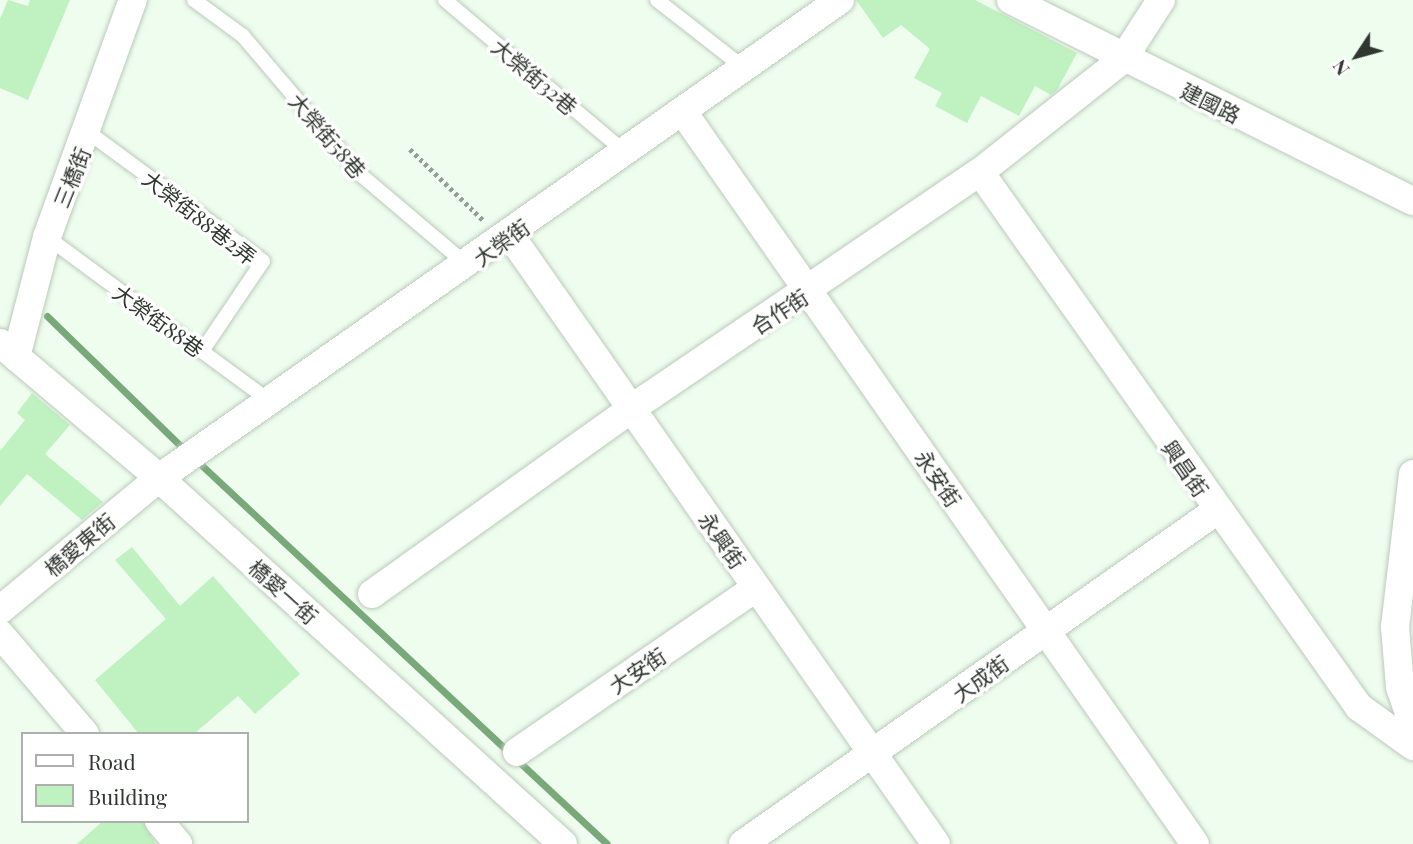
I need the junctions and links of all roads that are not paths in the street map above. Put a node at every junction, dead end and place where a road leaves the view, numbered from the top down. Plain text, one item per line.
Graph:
1 (133, 0) edge
2 (194, 0) edge
3 (445, 0) edge
4 (657, 0) edge
5 (840, 0) edge
6 (1011, 0) edge
7 (1161, 0) edge
8 (1123, 59) junction
9 (744, 68) junction
10 (683, 112) junction
11 (89, 132) junction
12 (626, 153) junction
13 (981, 172) junction
14 (1413, 201) edge
15 (47, 237) junction
16 (507, 237) junction
17 (468, 266) junction
18 (811, 290) junction
19 (8, 350) edge
20 (202, 351) junction
21 (272, 403) junction
22 (633, 412) junction
23 (167, 473) junction
24 (1413, 474) edge
25 (1216, 511) junction
26 (1409, 550) edge
27 (756, 588) junction
28 (372, 594) dead end
29 (0, 610) edge
30 (1045, 631) junction
31 (0, 634) edge
32 (1413, 725) edge
33 (83, 732) edge
34 (1413, 746) edge
35 (517, 752) dead end
36 (873, 755) junction
37 (161, 823) edge
38 (178, 844) edge
39 (564, 844) edge
40 (743, 844) edge
41 (936, 844) edge
42 (1195, 844) edge

1 - 11 street, 三橋街
2 - 17 lane, 大榮街58巷
3 - 12 lane, 大榮街32巷
4 - 9 lane
5 - 9 street, 大榮街
6 - 8 street, 建國路
7 - 8 street, 合作街
8 - 13 street, 合作街
8 - 14 street, 建國路
9 - 10 street, 大榮街
10 - 12 street, 大榮街
10 - 18 street, 永安街
11 - 15 street, 三橋街
11 - 20 lane, 大榮街88巷2弄
12 - 16 street, 大榮街
13 - 18 street, 合作街
13 - 25 street, 興昌街
15 - 19 street, 三橋街
15 - 20 lane, 大榮街88巷
16 - 17 street, 大榮街
16 - 22 street, 永興街
17 - 21 street, 大榮街
18 - 22 street, 合作街
18 - 30 street, 永安街
19 - 23 street, 橋愛一街
20 - 21 lane, 大榮街88巷
21 - 23 street, 大榮街
22 - 27 street, 永興街
22 - 28 street, 合作街
23 - 29 street, 橋愛東街
23 - 39 street, 橋愛一街
24 - 26 street
25 - 30 street, 大成街
25 - 34 street, 興昌街
26 - 32 street
27 - 35 street, 大安街
27 - 36 street, 永興街
30 - 36 street, 大成街
30 - 42 street, 永安街
31 - 33 street
36 - 40 street, 大成街
36 - 41 street, 永興街
37 - 38 street

